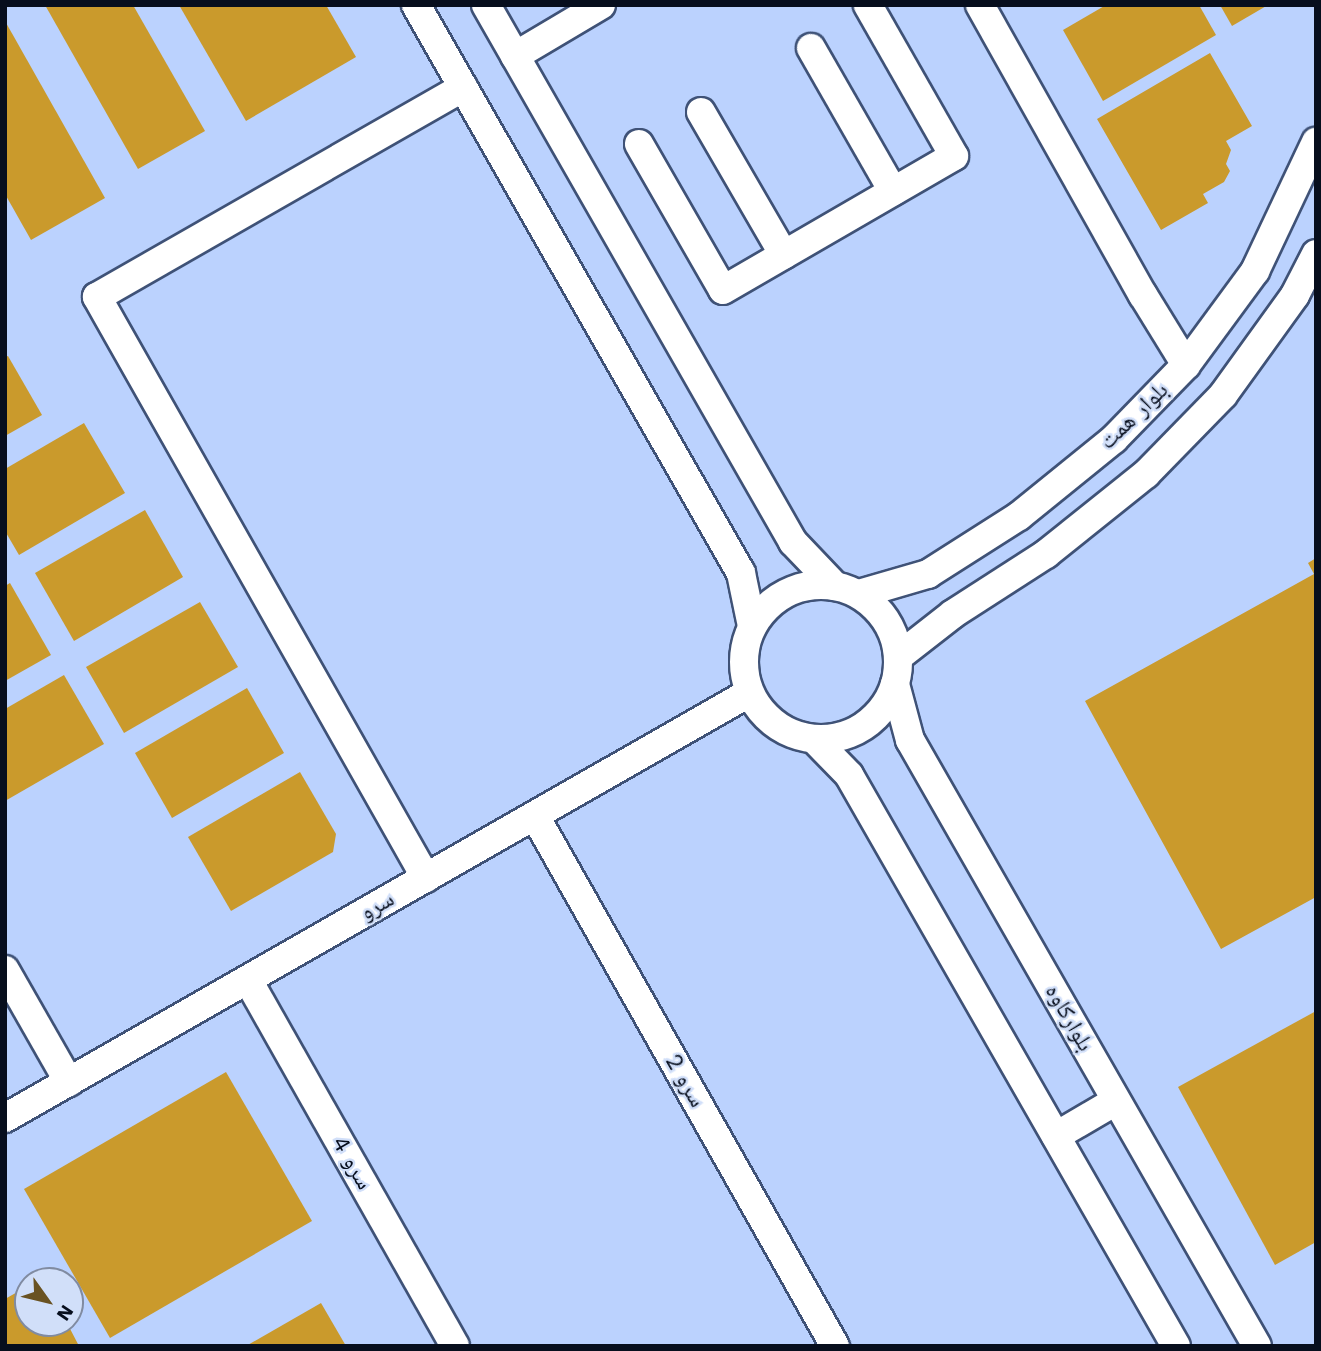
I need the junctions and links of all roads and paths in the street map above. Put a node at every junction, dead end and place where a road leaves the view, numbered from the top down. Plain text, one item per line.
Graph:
1 (416, 5) edge
2 (486, 5) edge
3 (601, 5) edge
4 (868, 5) edge
5 (980, 5) edge
6 (811, 48) dead end
7 (515, 56) junction
8 (463, 87) junction
9 (701, 112) dead end
10 (1316, 142) edge
11 (639, 144) dead end
12 (893, 191) junction
13 (1316, 254) edge
14 (784, 255) junction
15 (1186, 365) junction
16 (847, 590) junction
17 (752, 626) junction
18 (897, 670) junction
19 (750, 693) junction
20 (814, 739) junction
21 (534, 816) junction
22 (426, 878) junction
23 (5, 971) edge
24 (248, 980) junction
25 (69, 1082) junction
26 (1116, 1101) junction
27 (5, 1118) edge
28 (1056, 1136) junction
29 (455, 1346) edge
30 (835, 1346) edge
31 (1176, 1346) edge
32 (1257, 1346) edge

1 - 8 street
2 - 7 street
3 - 7 street
4 - 12 street
5 - 15 street
6 - 12 street
7 - 16 street
8 - 17 street
8 - 22 street
9 - 14 street
10 - 15 street, بلوار همت
11 - 14 street
12 - 14 street
13 - 18 street, بلوار همت
15 - 16 street, بلوار همت
16 - 17 street
16 - 18 street
17 - 19 street
18 - 20 street
18 - 26 street, بلوارکاوه
19 - 20 street
19 - 21 street, سرو
20 - 28 street
21 - 22 street, سرو
21 - 30 street, سرو 2
22 - 24 street, سرو
23 - 25 street
24 - 25 street, سرو
24 - 29 street, سرو 4
25 - 27 street, سرو
26 - 28 street
26 - 32 street, بلوارکاوه
28 - 31 street

